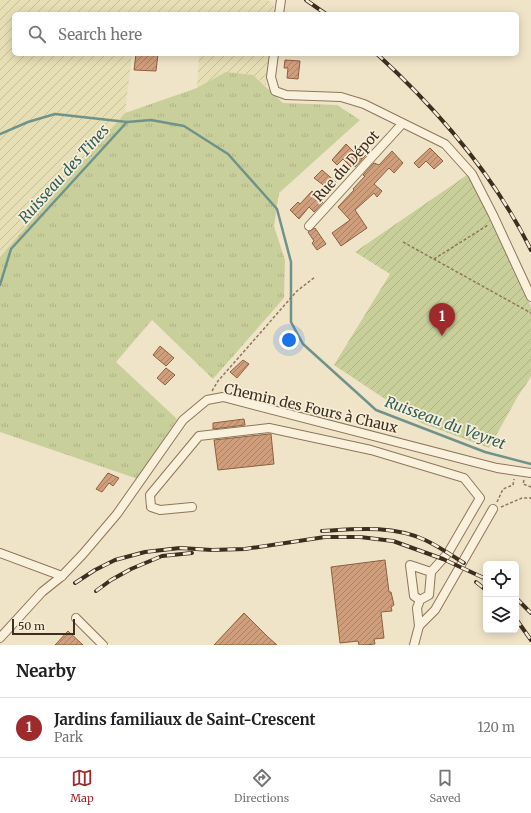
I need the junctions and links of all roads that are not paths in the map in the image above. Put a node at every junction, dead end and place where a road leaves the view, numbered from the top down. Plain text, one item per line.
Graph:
1 (281, 0) edge
2 (279, 12) edge
3 (274, 56) edge
4 (402, 124) junction
5 (309, 226) dead end
6 (531, 297) edge
7 (531, 474) edge
8 (192, 507) dead end
9 (493, 509) road end
10 (0, 553) edge
11 (431, 572) junction
12 (62, 576) junction
13 (420, 600) junction
14 (76, 618) dead end
15 (419, 626) junction
16 (0, 638) edge
17 (103, 645) edge
18 (414, 645) edge

1 - 2 street
3 - 4 street
4 - 5 street, Rue du Dépot
4 - 6 street
7 - 12 street, Chemin des Fours à Chaux
8 - 11 street
9 - 15 street
10 - 12 street
11 - 13 street
11 - 13 street
12 - 16 street, Chemin des Fours à Chaux
13 - 15 street
14 - 17 street
15 - 18 street

